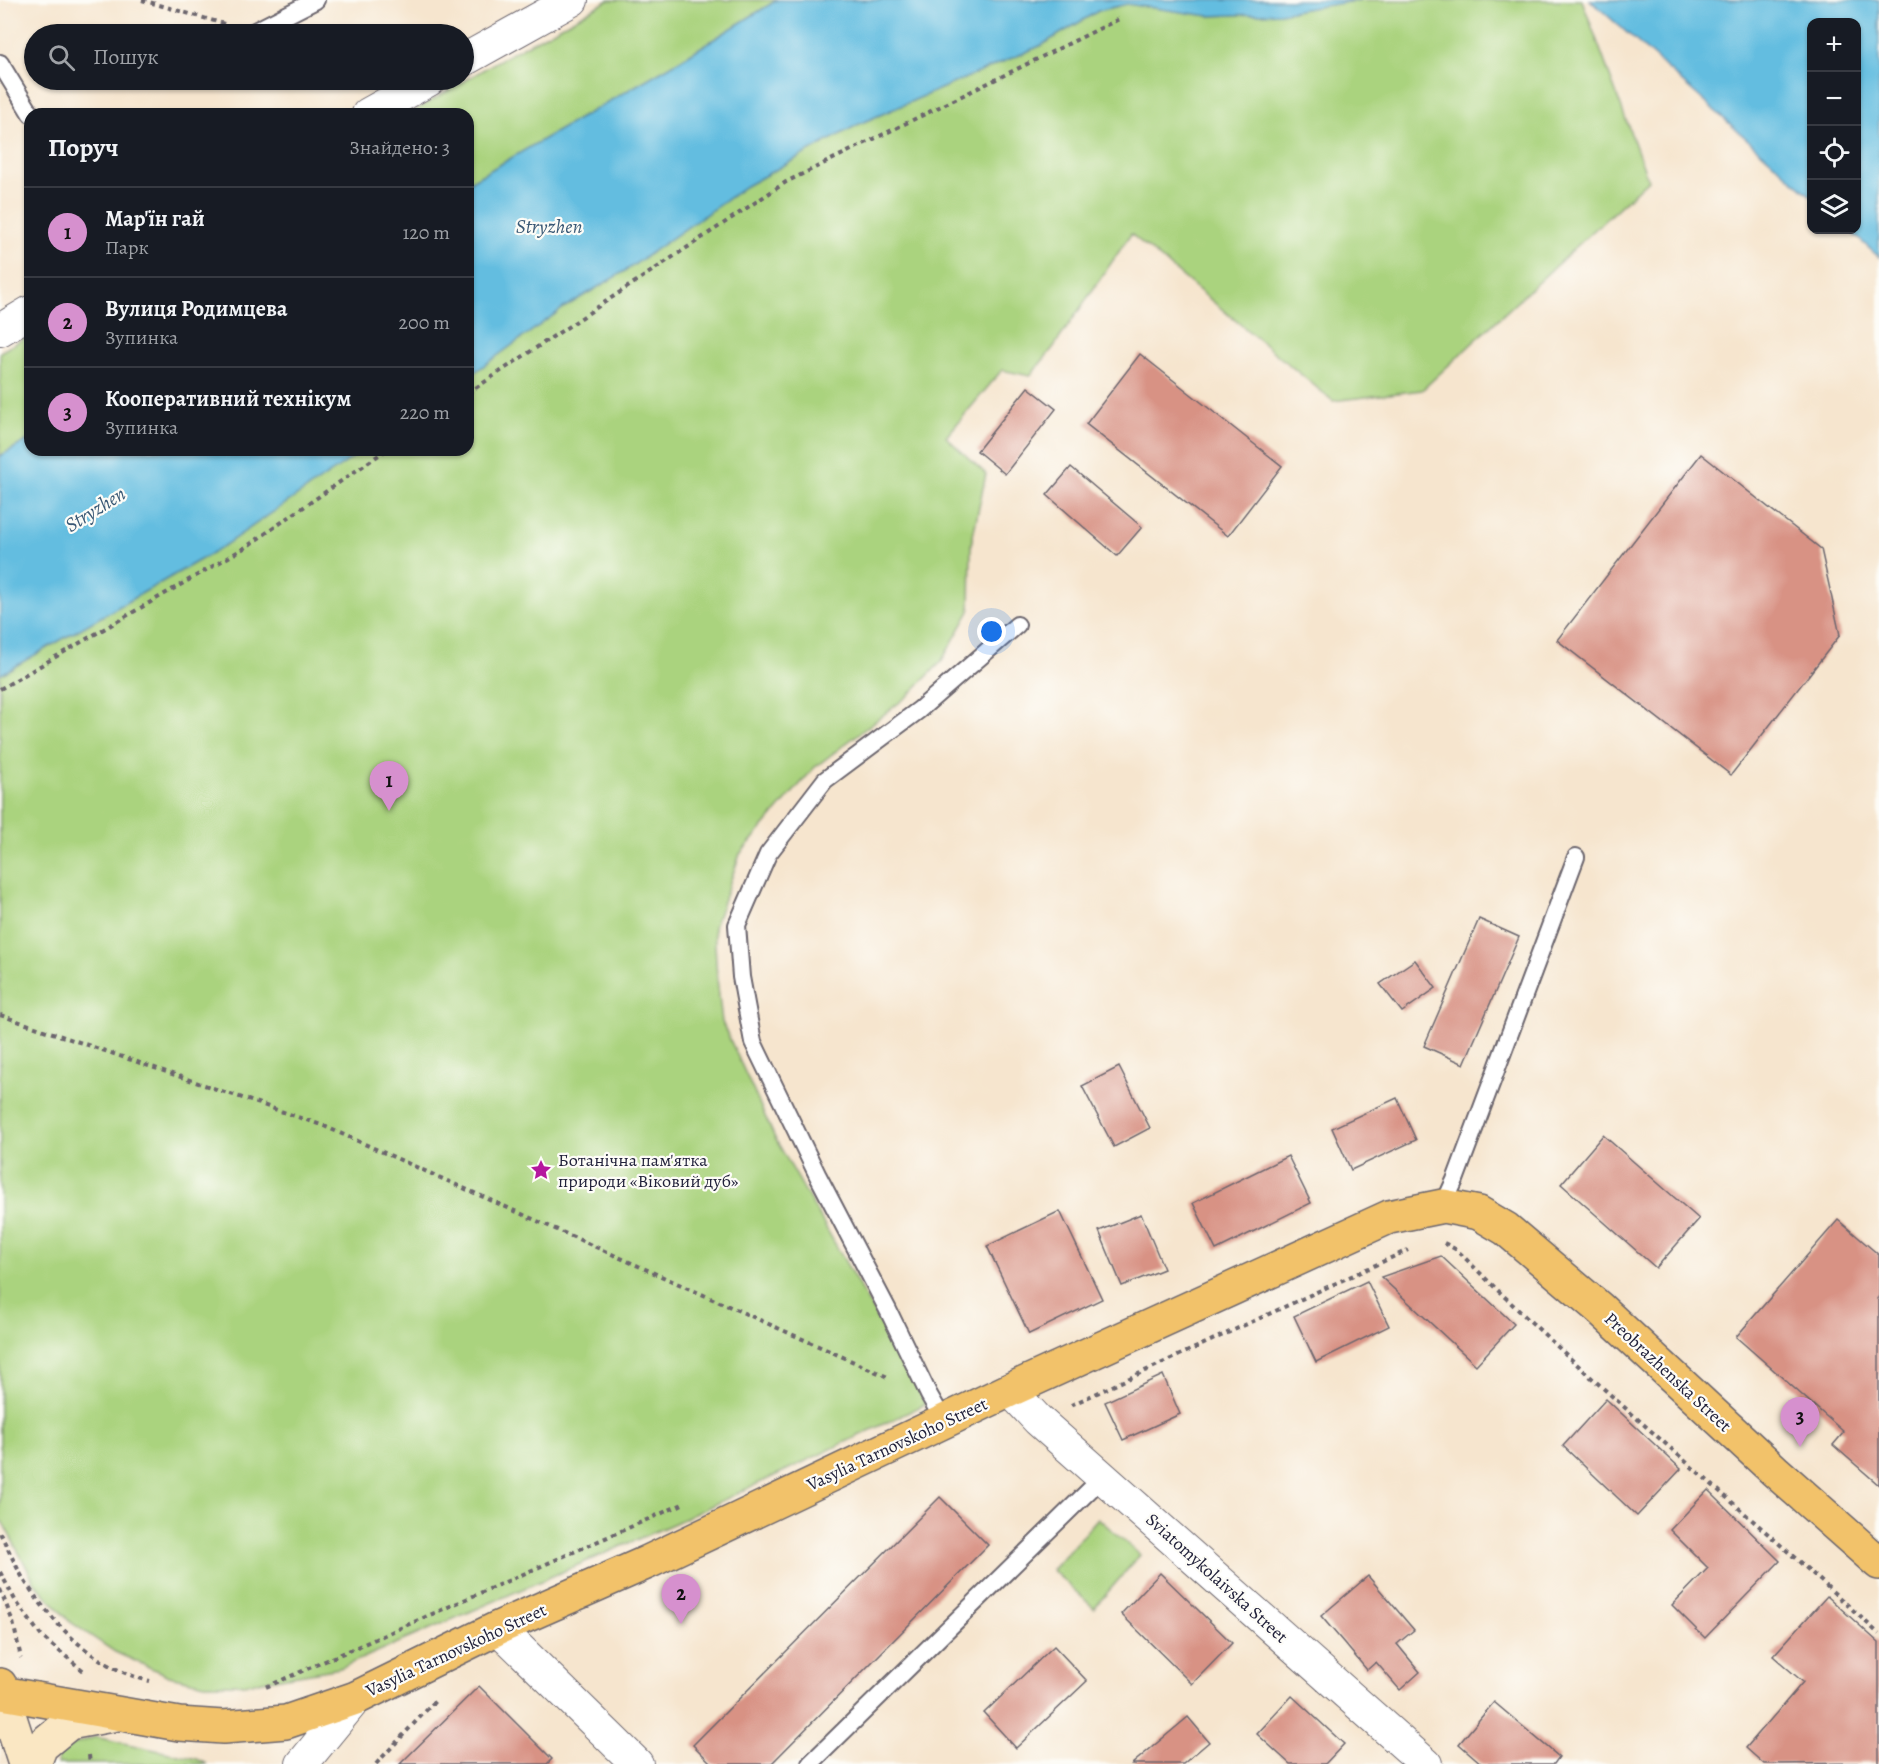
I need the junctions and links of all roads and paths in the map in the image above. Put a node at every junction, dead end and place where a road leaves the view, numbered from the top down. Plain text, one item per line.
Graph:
1 (142, 0) edge
2 (316, 0) edge
3 (572, 0) edge
4 (1119, 20) dead end
5 (225, 24) edge
6 (269, 24) edge
7 (474, 54) edge
8 (0, 63) edge
9 (411, 90) edge
10 (27, 108) edge
11 (379, 108) edge
12 (24, 316) edge
13 (0, 330) edge
14 (474, 389) edge
15 (377, 456) edge
16 (1017, 625) dead end
17 (0, 689) edge
18 (1576, 857) dead end
19 (0, 1015) edge
20 (1443, 1206) junction
21 (1441, 1242) dead end
22 (1417, 1246) dead end
23 (1010, 1390) junction
24 (1097, 1393) dead end
25 (937, 1408) junction
26 (1103, 1476) junction
27 (691, 1500) dead end
28 (0, 1533) edge
29 (1879, 1563) edge
30 (0, 1572) edge
31 (0, 1589) edge
32 (498, 1628) junction
33 (1879, 1634) edge
34 (92, 1677) dead end
35 (152, 1682) dead end
36 (260, 1689) dead end
37 (11, 1692) edge
38 (356, 1698) junction
39 (117, 1714) junction
40 (7, 1764) edge
41 (25, 1764) edge
42 (34, 1764) edge
43 (302, 1764) edge
44 (637, 1764) edge
45 (810, 1764) edge
46 (1426, 1764) edge

1 - 5 path
2 - 6 lane
3 - 7 street
4 - 14 path
8 - 10 lane
9 - 11 street
12 - 13 street
15 - 17 path
16 - 25 lane
18 - 20 lane
19 - 25 path
20 - 23 main road, Vasylia Tarnovskoho Street
20 - 29 main road, Preobrazhenska Street
21 - 33 path
22 - 24 path
23 - 25 main road, Vasylia Tarnovskoho Street
23 - 26 street, Sviatomykolaivska Street
25 - 32 main road, Vasylia Tarnovskoho Street
26 - 45 lane
26 - 46 street, Sviatomykolaivska Street
27 - 36 path
28 - 35 path
30 - 34 path
31 - 37 path
32 - 38 main road, Vasylia Tarnovskoho Street
32 - 44 street
37 - 39 main road, Vasylia Tarnovskoho Street
37 - 40 main road
37 - 41 main road
38 - 39 main road, Vasylia Tarnovskoho Street
38 - 43 street, Vasylia Tarnovskoho Street
39 - 42 main road

